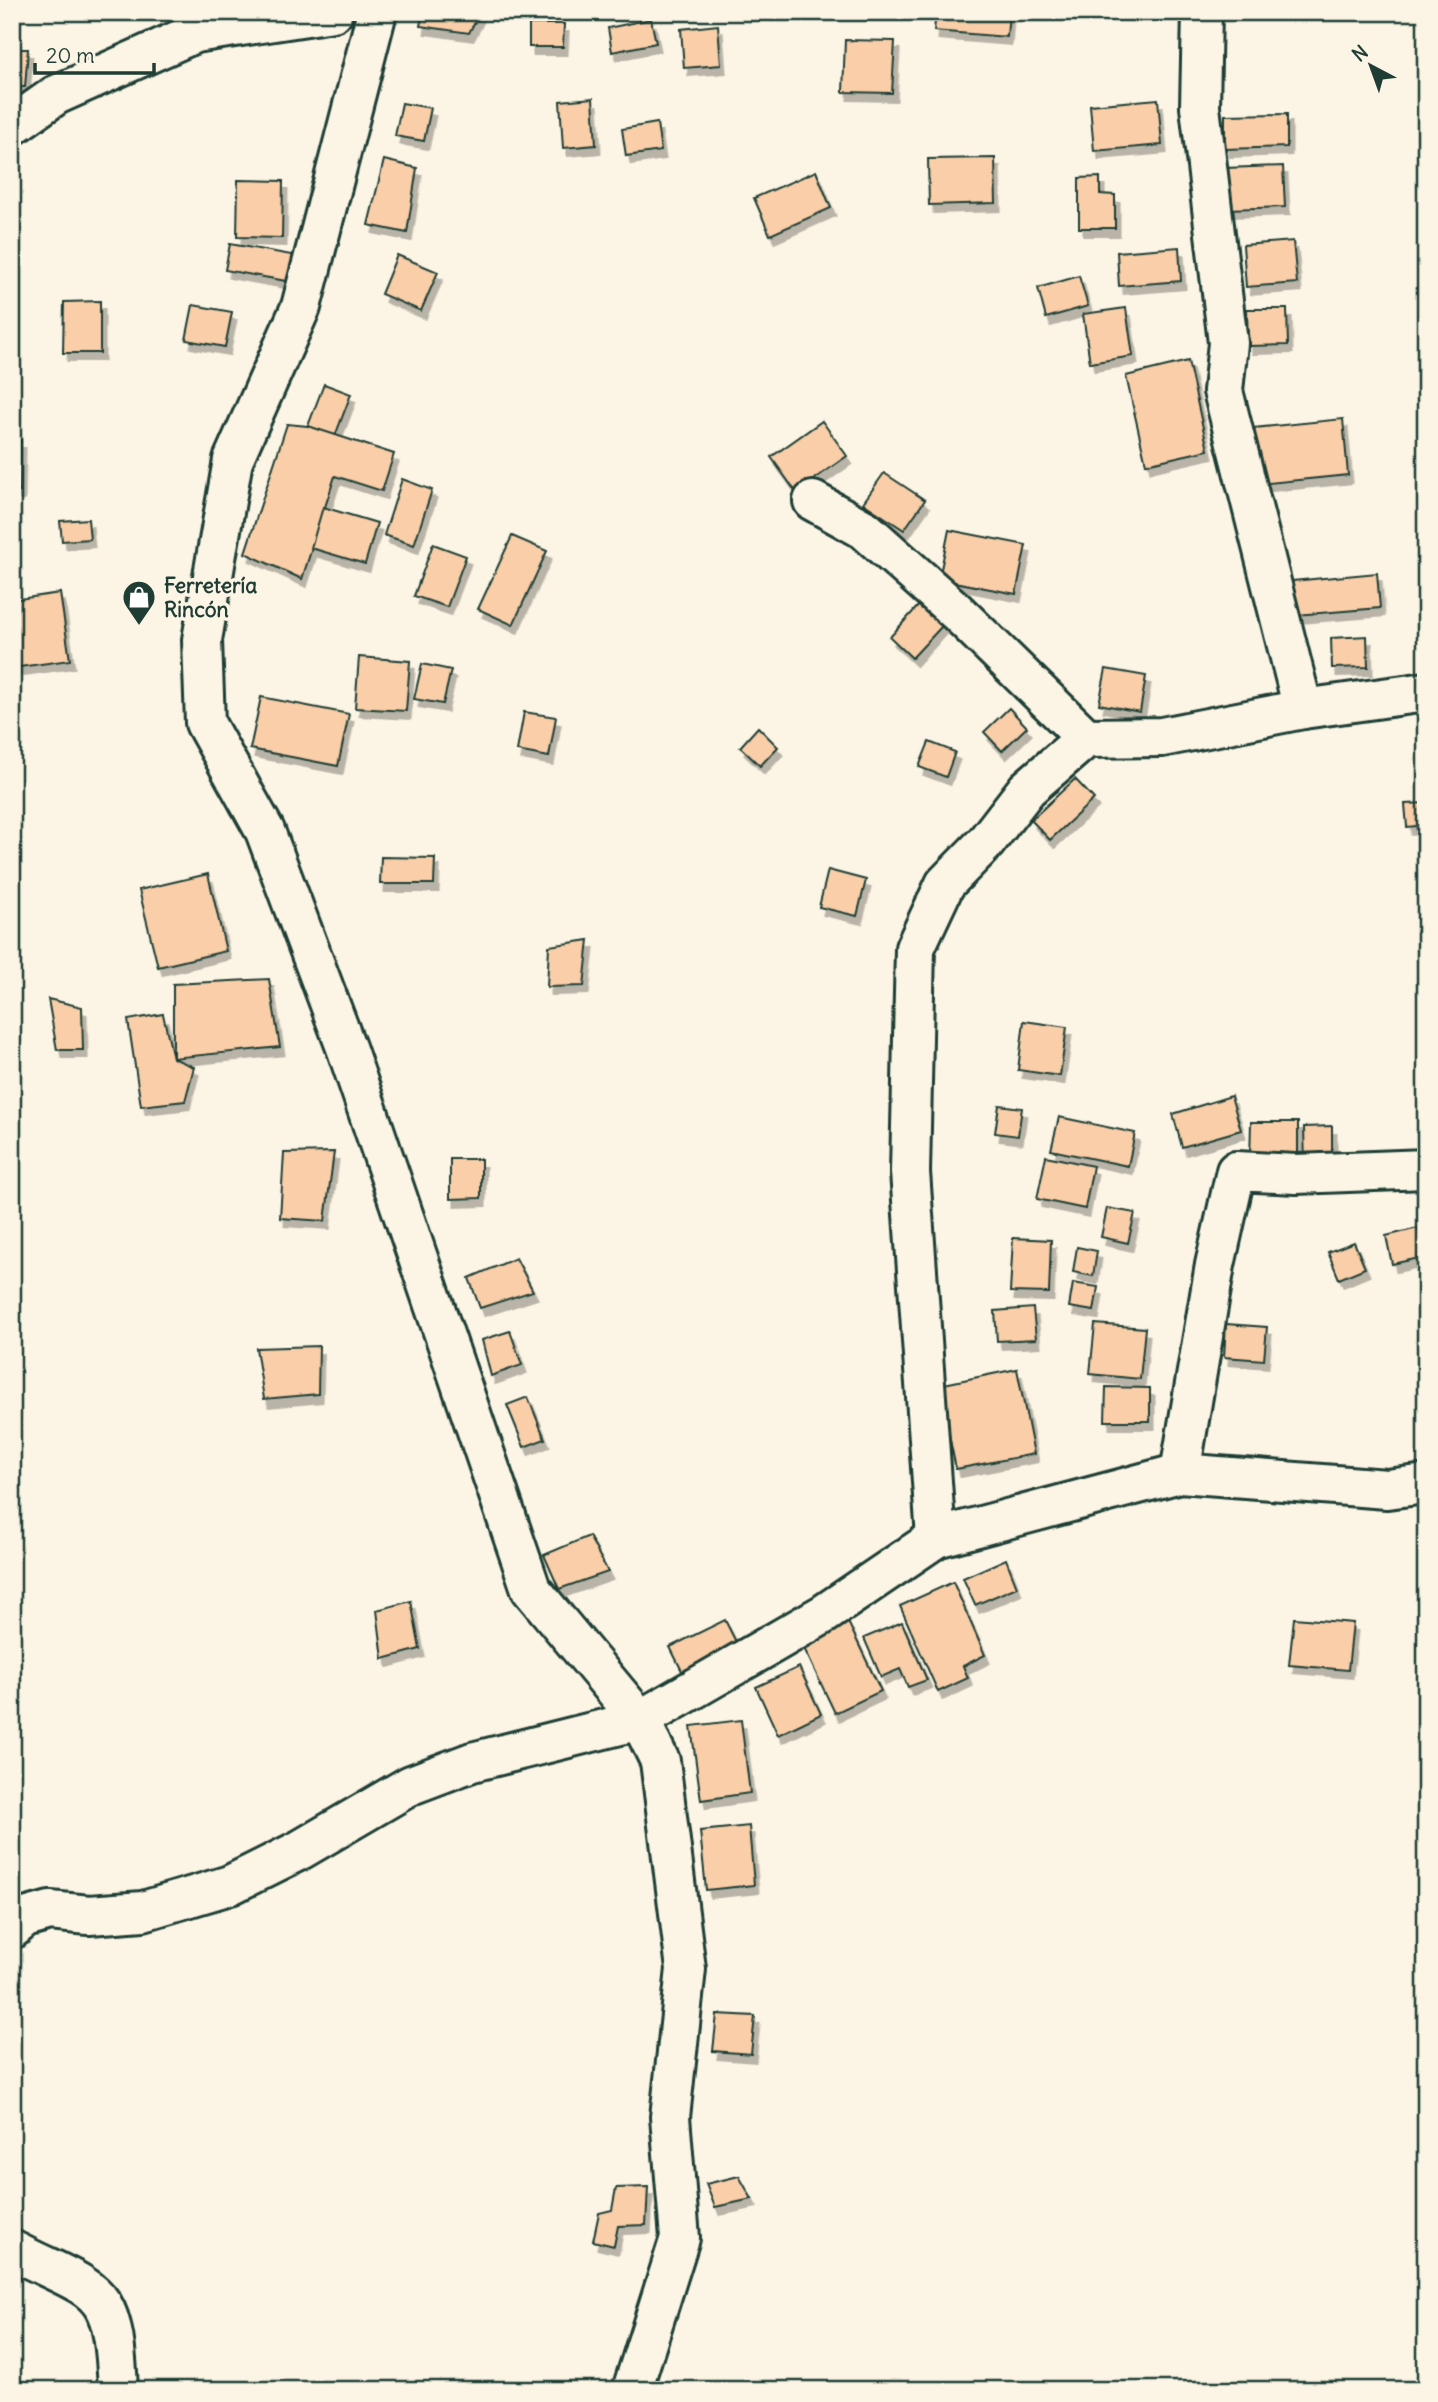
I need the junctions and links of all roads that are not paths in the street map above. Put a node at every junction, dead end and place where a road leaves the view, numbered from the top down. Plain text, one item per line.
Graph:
1 (333, 12) edge
2 (377, 12) edge
3 (1202, 12) edge
4 (12, 126) edge
5 (813, 501) dead end
6 (1426, 692) edge
7 (1303, 709) junction
8 (1086, 738) junction
9 (1426, 1169) edge
10 (1180, 1473) junction
11 (1426, 1485) edge
12 (936, 1538) junction
13 (639, 1720) junction
14 (12, 1929) edge
15 (12, 2250) edge
16 (118, 2390) edge
17 (632, 2390) edge

1 - 4 street
2 - 13 street
3 - 7 street
5 - 8 street
6 - 7 street
7 - 8 street
8 - 12 street
9 - 10 street
10 - 11 street
10 - 12 street
12 - 13 street
13 - 14 street
13 - 17 street
15 - 16 street

